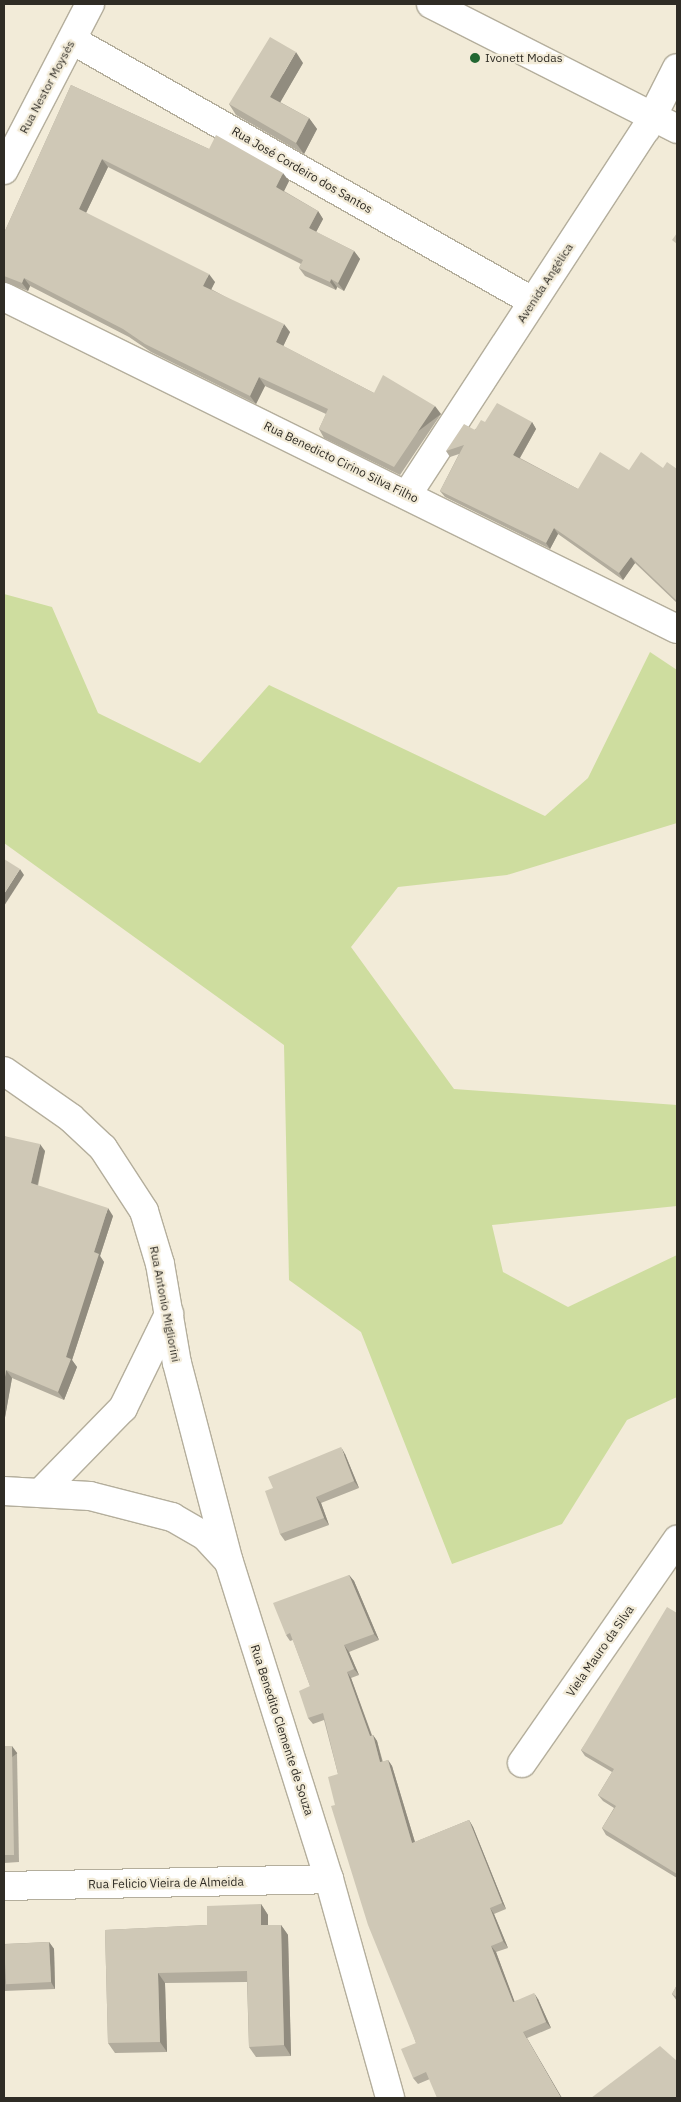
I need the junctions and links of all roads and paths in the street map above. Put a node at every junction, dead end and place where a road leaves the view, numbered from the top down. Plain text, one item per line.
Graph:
1 (90, 4) edge
2 (431, 4) edge
3 (72, 40) junction
4 (677, 68) edge
5 (654, 115) junction
6 (677, 129) edge
7 (4, 170) edge
8 (4, 297) edge
9 (532, 301) junction
10 (407, 495) junction
11 (677, 629) edge
12 (4, 1071) edge
13 (4, 1088) edge
14 (31, 1089) junction
15 (168, 1314) junction
16 (4, 1491) edge
17 (40, 1493) junction
18 (677, 1540) edge
19 (229, 1562) junction
20 (522, 1763) dead end
21 (329, 1879) junction
22 (4, 1886) edge
23 (390, 2098) edge

1 - 3 street, Rua Nestor Moysés
2 - 5 street
3 - 7 street, Rua Nestor Moysés
3 - 9 street, Rua José Cordeiro dos Santos
4 - 5 street, Avenida Angélica
5 - 6 street
5 - 9 street, Avenida Angélica
8 - 10 street, Rua Benedicto Cirino Silva Filho
9 - 10 street, Avenida Angélica
10 - 11 street, Rua Benedicto Cirino Silva Filho
12 - 14 street, Rua Antonio Migliorini
13 - 14 street
14 - 15 street, Rua Antonio Migliorini
15 - 17 street
15 - 19 street, Rua Antonio Migliorini
16 - 17 street, Rua Benedito Clemente de Souza
17 - 19 street, Rua Benedito Clemente de Souza
18 - 20 street, Viela Mauro da Silva
19 - 21 street, Rua Benedito Clemente de Souza
21 - 22 street, Rua Felicio Vieira de Almeida
21 - 23 street, Rua Benedito Clemente de Souza

